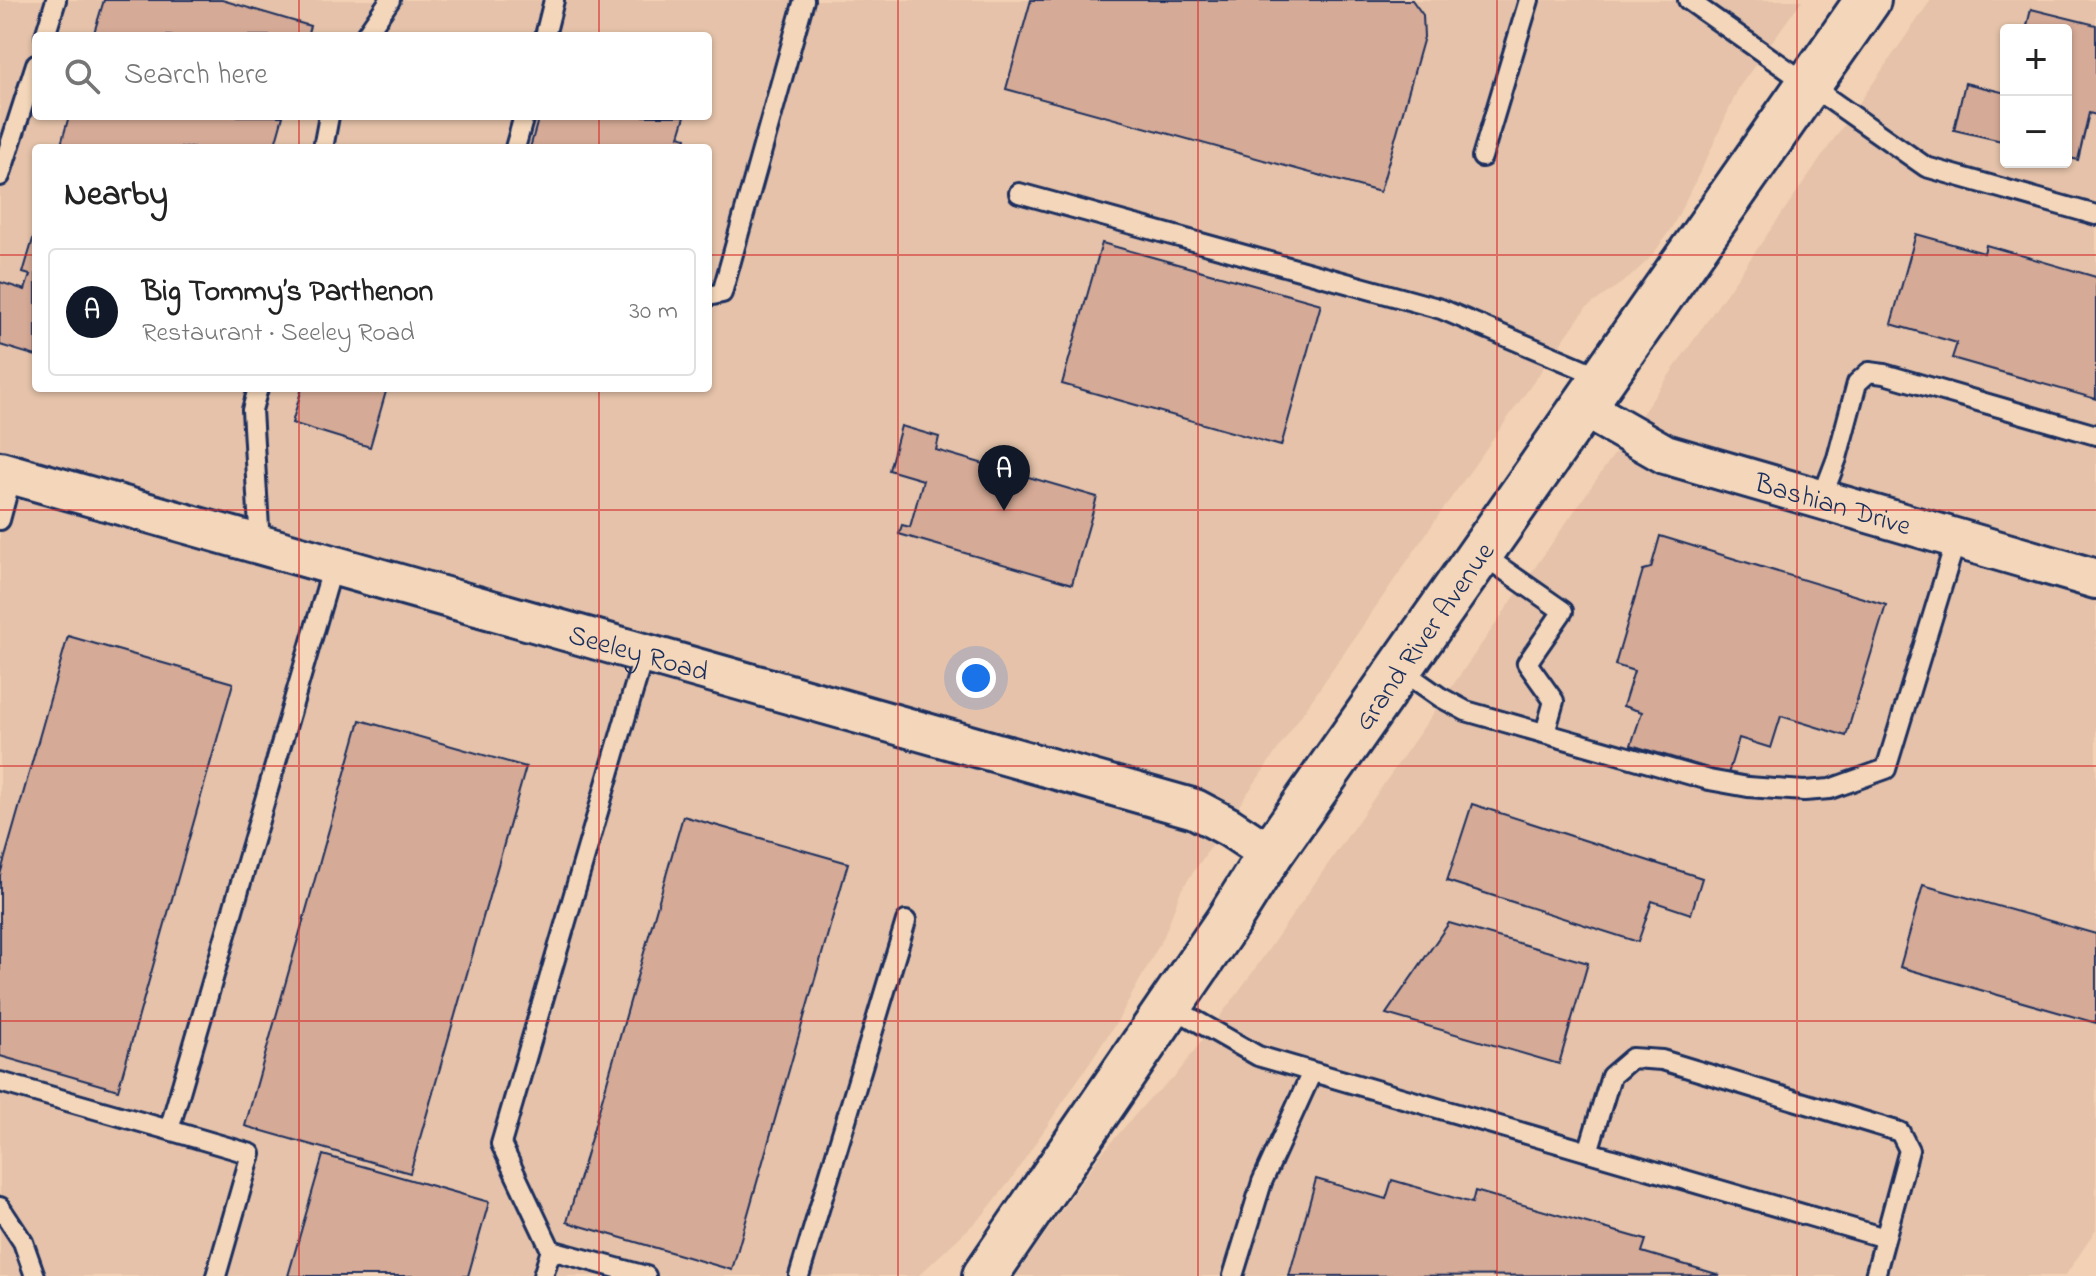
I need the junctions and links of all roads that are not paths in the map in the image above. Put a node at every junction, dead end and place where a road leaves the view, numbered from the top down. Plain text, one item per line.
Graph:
1 (56, 0) edge
2 (390, 0) edge
3 (554, 0) edge
4 (804, 0) edge
5 (1529, 0) edge
6 (1688, 0) edge
7 (1868, 0) edge
8 (46, 32) edge
9 (368, 32) edge
10 (546, 32) edge
11 (32, 76) edge
12 (1809, 83) junction
13 (328, 120) edge
14 (523, 120) edge
15 (324, 144) edge
16 (516, 144) edge
17 (1482, 157) dead end
18 (0, 176) edge
19 (1019, 193) dead end
20 (2096, 215) edge
21 (712, 295) edge
22 (1592, 391) junction
23 (257, 392) edge
24 (2096, 435) edge
25 (6, 473) edge
26 (1821, 500) junction
27 (0, 520) edge
28 (1956, 540) junction
29 (260, 545) junction
30 (1479, 552) junction
31 (333, 566) junction
32 (2096, 579) edge
33 (644, 654) junction
34 (1400, 669) junction
35 (1545, 733) junction
36 (1270, 854) junction
37 (906, 921) dead end
38 (1170, 1006) junction
39 (1312, 1072) junction
40 (0, 1082) edge
41 (169, 1130) junction
42 (1588, 1152) junction
43 (0, 1207) edge
44 (1885, 1238) junction
45 (551, 1250) junction
46 (35, 1276) edge
47 (216, 1276) edge
48 (543, 1276) edge
49 (646, 1276) edge
50 (799, 1276) edge
51 (985, 1276) edge
52 (1233, 1276) edge
53 (1875, 1276) edge

1 - 8 lane
2 - 9 lane
3 - 10 lane
4 - 21 lane
5 - 17 lane
6 - 12 lane
7 - 12 main road, Grand River Avenue
11 - 18 lane
12 - 20 lane
12 - 22 main road, Grand River Avenue
13 - 15 lane
14 - 16 lane
19 - 22 lane
22 - 26 street, Bashian Drive
22 - 30 main road, Grand River Avenue
23 - 29 lane
24 - 26 lane
25 - 27 lane
25 - 29 street, Seeley Road
26 - 28 street, Bashian Drive
28 - 32 street, Bashian Drive
28 - 35 lane
29 - 31 street, Seeley Road
30 - 34 main road, Grand River Avenue
30 - 35 lane
31 - 33 street, Seeley Road
31 - 41 lane
33 - 36 street, Seeley Road
33 - 45 lane
34 - 35 lane
34 - 36 main road, Grand River Avenue
36 - 38 main road, Grand River Avenue
37 - 50 lane
38 - 39 lane
38 - 51 main road, Grand River Avenue
39 - 42 lane
39 - 52 lane
40 - 41 lane
41 - 47 lane
42 - 44 lane
42 - 44 lane
43 - 46 lane
44 - 53 lane
45 - 48 lane
45 - 49 lane

